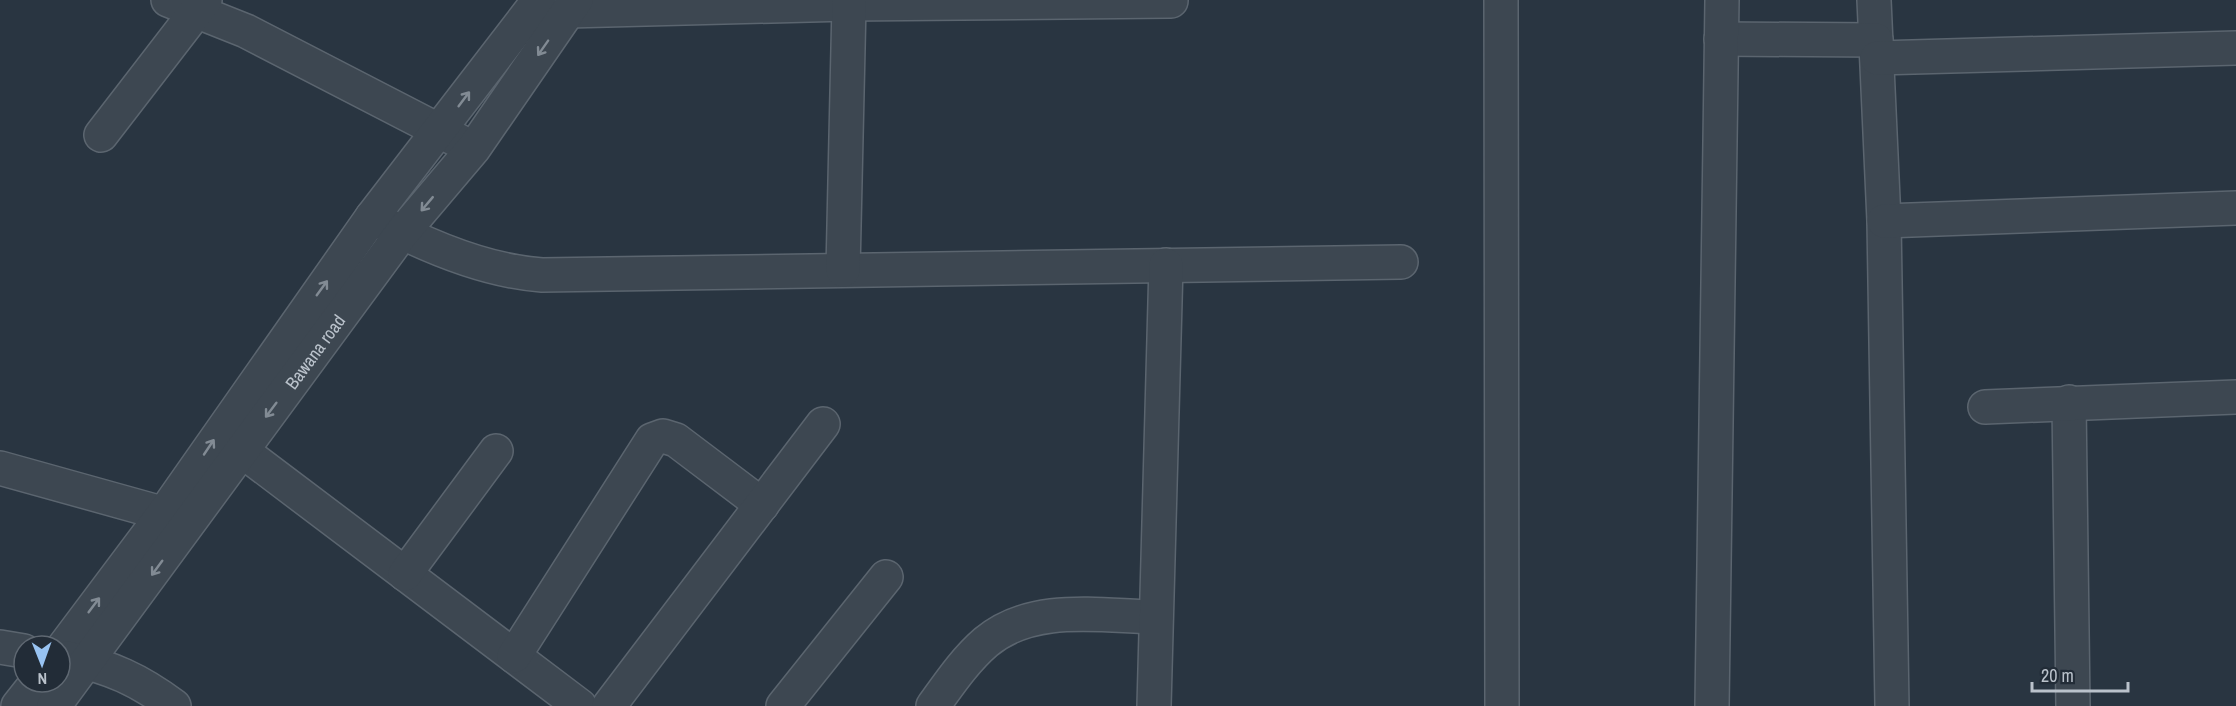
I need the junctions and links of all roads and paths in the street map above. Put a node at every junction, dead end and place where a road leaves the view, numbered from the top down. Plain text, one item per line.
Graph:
1 (1501, 0) edge
2 (1722, 0) edge
3 (1874, 0) edge
4 (1171, 1) edge
5 (191, 3) edge
6 (561, 4) edge
7 (849, 4) junction
8 (1721, 39) junction
9 (2236, 48) edge
10 (1876, 49) junction
11 (440, 131) junction
12 (101, 135) dead end
13 (474, 148) junction
14 (2236, 208) edge
15 (372, 217) junction
16 (1884, 221) junction
17 (402, 233) junction
18 (1401, 262) dead end
19 (1166, 265) junction
20 (843, 270) junction
21 (2236, 397) edge
22 (2069, 402) junction
23 (1985, 407) dead end
24 (823, 424) dead end
25 (242, 450) junction
26 (496, 451) dead end
27 (0, 468) edge
28 (762, 504) junction
29 (178, 517) junction
30 (405, 574) junction
31 (886, 577) dead end
32 (1156, 617) junction
33 (72, 653) edge
34 (514, 656) junction
35 (72, 658) edge
36 (28, 694) edge
37 (18, 706) edge
38 (174, 706) edge
39 (580, 706) edge
40 (609, 706) edge
41 (783, 706) edge
42 (933, 706) edge
43 (1154, 706) edge
44 (1502, 706) edge
45 (1712, 706) edge
46 (1892, 706) edge
47 (2073, 706) edge

1 - 44 street
2 - 8 street
3 - 10 street
4 - 7 street
5 - 11 street
5 - 12 street
6 - 7 street
11 -> 6 street, Bawana road
6 -> 13 street, Bawana road
7 - 20 street
8 - 10 street
8 - 45 street
9 - 10 street
10 - 16 street
11 - 13 street
11 - 15 street, Bawana road
13 -> 17 street, Bawana road
14 - 16 street
15 - 17 street
29 -> 15 street, Bawana road
16 - 46 street
17 - 20 street
17 -> 25 street, Bawana road
18 - 19 street
19 - 20 street
19 - 32 street
21 - 22 street
22 - 23 street
22 - 47 street
24 - 28 street
25 - 29 street, Bawana road
25 - 30 street
26 - 30 street
27 - 29 street
28 - 34 street
28 - 40 street
29 - 33 street, Bawana road
30 - 34 street
31 - 41 street
32 - 42 street
32 - 43 street
34 - 39 street
35 - 38 street
36 - 37 street

